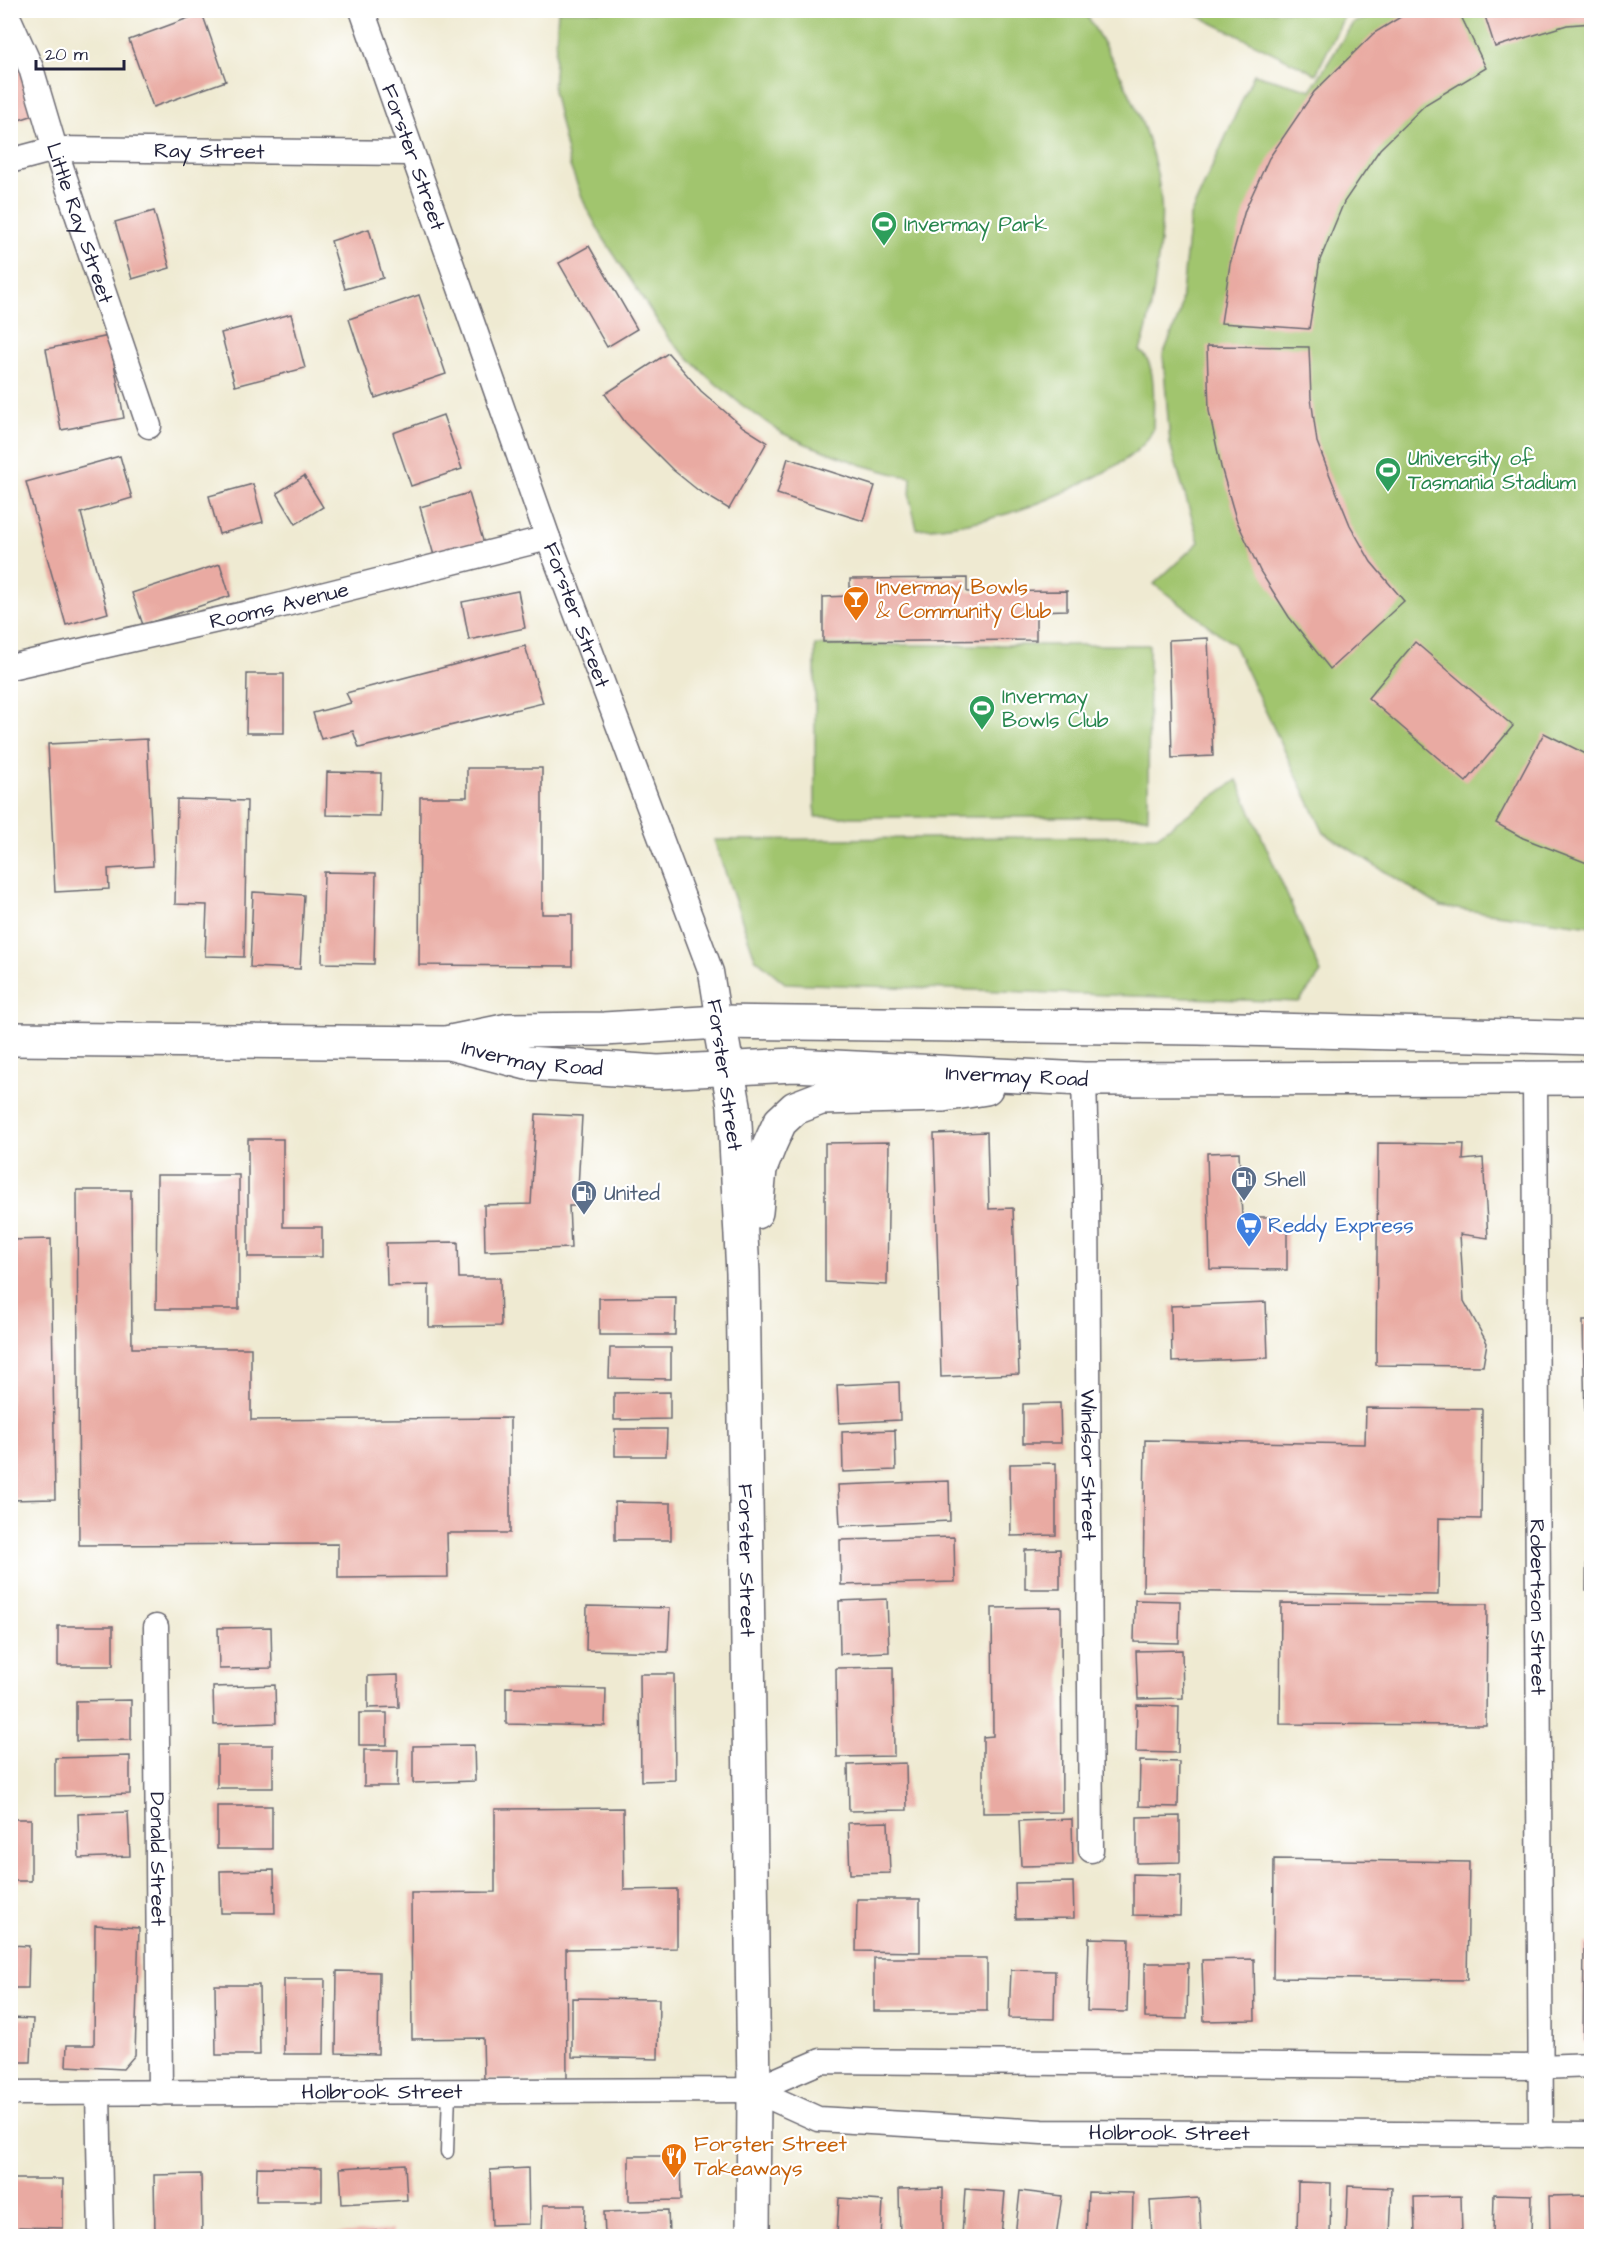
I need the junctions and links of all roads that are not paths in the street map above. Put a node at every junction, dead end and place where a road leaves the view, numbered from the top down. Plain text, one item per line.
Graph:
1 (362, 10) edge
2 (10, 21) edge
3 (55, 149) junction
4 (411, 153) junction
5 (10, 161) edge
6 (149, 426) dead end
7 (548, 538) junction
8 (10, 667) edge
9 (719, 1022) junction
10 (1592, 1038) edge
11 (10, 1039) edge
12 (446, 1043) junction
13 (727, 1068) junction
14 (1050, 1077) junction
15 (1535, 1078) junction
16 (1592, 1078) edge
17 (1084, 1079) junction
18 (744, 1326) junction
19 (156, 1627) dead end
20 (1091, 1850) dead end
21 (1592, 2065) edge
22 (1540, 2067) junction
23 (754, 2090) junction
24 (449, 2092) junction
25 (10, 2093) edge
26 (98, 2093) junction
27 (160, 2093) junction
28 (1541, 2135) junction
29 (1592, 2135) edge
30 (447, 2152) dead end
31 (101, 2236) edge
32 (753, 2236) edge

1 - 4 street, Forster Street
2 - 3 street, Little Ray Street
3 - 4 street, Ray Street
3 - 5 street, Ray Street
3 - 6 street, Little Ray Street
4 - 7 street, Forster Street
7 - 8 street, Rooms Avenue
7 - 9 street, Forster Street
9 - 10 main road, Invermay Road
9 - 12 main road, Invermay Road
9 - 13 main road, Forster Street
11 - 12 main road, Invermay Road
12 - 13 main road, Invermay Road
13 - 14 main road, Invermay Road
13 - 18 main road, Forster Street
14 - 17 main road, Invermay Road
14 - 18 main road
15 - 16 main road, Invermay Road
15 - 17 main road, Invermay Road
15 - 22 street, Robertson Street
17 - 20 street, Windsor Street
18 - 23 main road, Forster Street
19 - 27 street, Donald Street
21 - 22 street, Holbrook Street
22 - 23 street, Holbrook Street
22 - 28 street, Robertson Street
23 - 24 street, Holbrook Street
23 - 28 street, Holbrook Street
23 - 32 main road, Forster Street
24 - 27 street, Holbrook Street
24 - 30 lane
25 - 26 street, Holbrook Street
26 - 27 street, Holbrook Street
26 - 31 street
28 - 29 street, Holbrook Street

